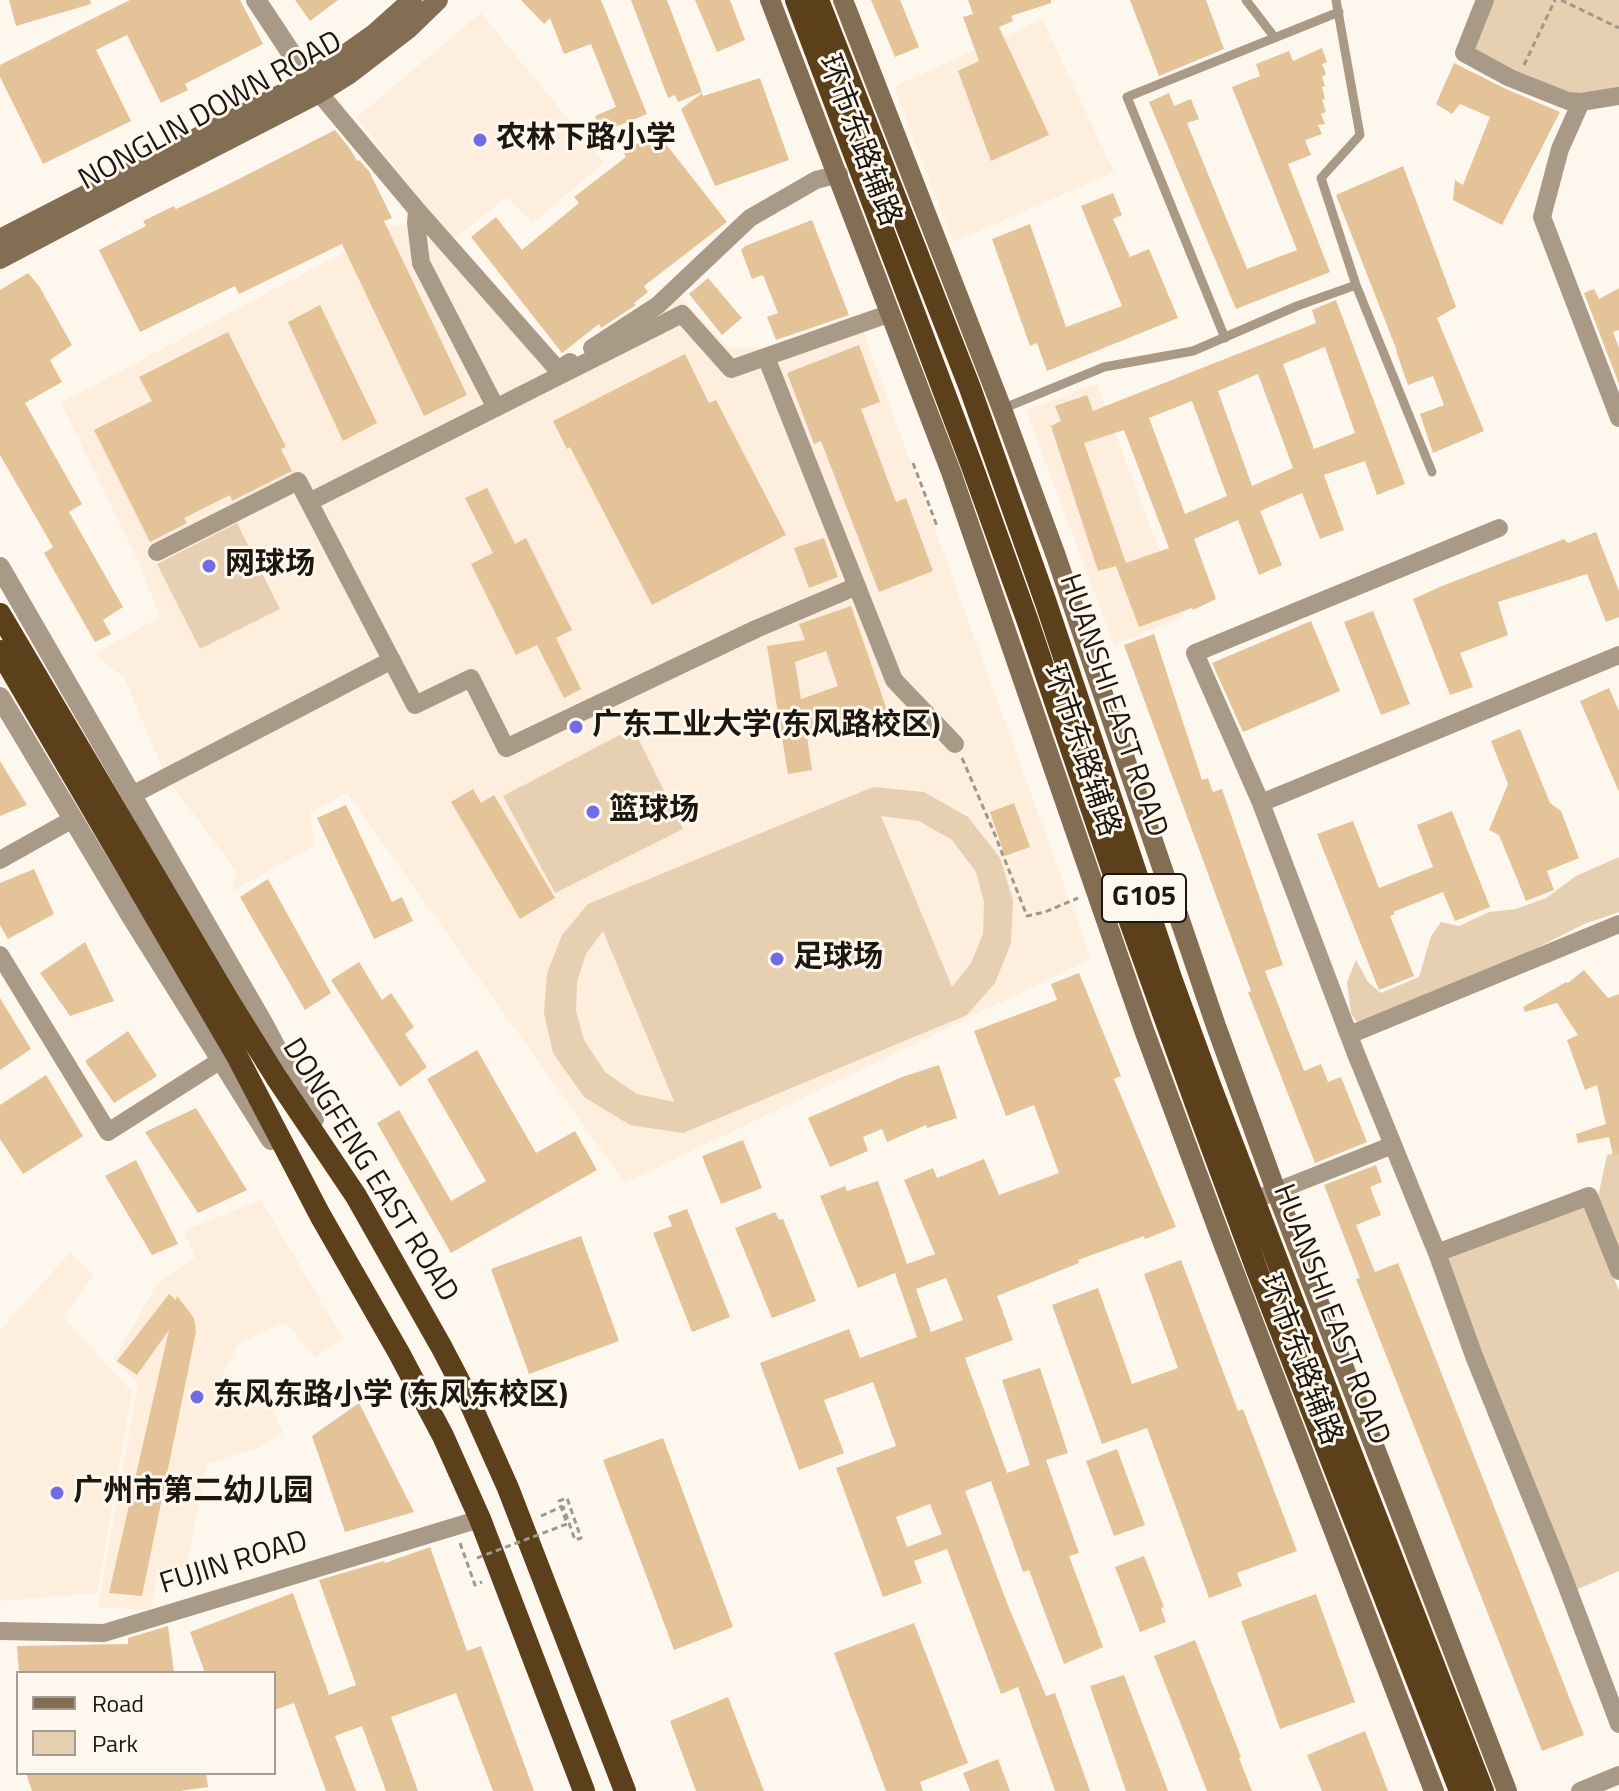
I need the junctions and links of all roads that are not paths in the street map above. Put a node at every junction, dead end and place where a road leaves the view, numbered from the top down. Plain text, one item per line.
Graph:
1 (256, 0) edge
2 (412, 0) edge
3 (438, 0) edge
4 (770, 0) edge
5 (796, 0) edge
6 (818, 0) edge
7 (843, 0) edge
8 (1246, 0) edge
9 (1336, 0) edge
10 (1485, 0) edge
11 (1339, 12) junction
12 (1275, 38) junction
13 (314, 87) junction
14 (1619, 96) edge
15 (1581, 102) junction
16 (839, 174) junction
17 (417, 210) junction
18 (0, 239) edge
19 (0, 259) edge
20 (1356, 285) junction
21 (891, 313) junction
22 (1225, 338) junction
23 (766, 357) junction
24 (496, 408) junction
25 (1002, 409) junction
26 (1619, 418) edge
27 (1432, 472) dead end
28 (309, 502) junction
29 (1499, 528) dead end
30 (157, 552) dead end
31 (0, 567) edge
32 (857, 586) junction
33 (0, 614) edge
34 (0, 651) edge
35 (1619, 655) edge
36 (392, 660) junction
37 (30, 684) junction
38 (0, 697) edge
39 (955, 744) road end
40 (132, 795) junction
41 (1261, 803) junction
42 (73, 819) junction
43 (0, 860) edge
44 (1619, 924) edge
45 (0, 955) edge
46 (1349, 1035) junction
47 (221, 1060) junction
48 (1393, 1145) junction
49 (1276, 1191) junction
50 (356, 1196) junction
51 (1254, 1200) junction
52 (320, 1215) junction
53 (1437, 1253) junction
54 (1619, 1271) edge
55 (480, 1519) junction
56 (0, 1631) edge
57 (1619, 1724) edge
58 (1619, 1775) edge
59 (584, 1791) edge
60 (625, 1791) edge
61 (1434, 1791) edge
62 (1460, 1791) edge
63 (1483, 1791) edge
64 (1507, 1791) edge
65 (1580, 1791) edge

1 - 13 street
2 - 13 main road, NONGLIN DOWN ROAD
3 - 13 main road, NONGLIN DOWN ROAD
4 - 16 main road, 环市东路辅路
5 - 62 highway, HUANSHI EAST ROAD / G105
6 - 51 highway, HUANSHI EAST ROAD / G105
7 - 25 main road, 环市东路辅路
8 - 12 lane
9 - 11 lane
10 - 15 street
11 - 12 lane
11 - 20 lane
12 - 22 lane
13 - 17 street
13 - 18 main road, NONGLIN DOWN ROAD
13 - 19 main road, NONGLIN DOWN ROAD
14 - 15 street
15 - 26 street
16 - 17 street
16 - 21 main road, 环市东路辅路
17 - 24 street
20 - 22 lane
20 - 27 lane
21 - 23 street
21 - 61 main road, 环市东路辅路
22 - 25 lane
23 - 24 street
23 - 32 street
24 - 28 street
25 - 49 main road, 环市东路辅路
28 - 30 street
28 - 36 street
29 - 41 street
31 - 40 street
32 - 36 street
32 - 39 street
33 - 37 highway, DONGFENG EAST ROAD
34 - 37 highway, DONGFENG EAST ROAD
35 - 41 street
36 - 40 street
37 - 50 highway, DONGFENG EAST ROAD
37 - 52 highway, DONGFENG EAST ROAD
38 - 42 street
40 - 50 street
41 - 46 street
42 - 43 street
42 - 47 street
44 - 46 street
45 - 47 street
46 - 48 street
47 - 52 street
48 - 49 street
48 - 53 street
49 - 51 street
49 - 64 main road, 环市东路辅路
50 - 60 highway, DONGFENG EAST ROAD
51 - 63 highway, HUANSHI EAST ROAD / G105
52 - 55 highway, DONGFENG EAST ROAD
53 - 54 street
53 - 57 street
55 - 56 street, FUJIN ROAD
55 - 59 highway, DONGFENG EAST ROAD
58 - 65 street

